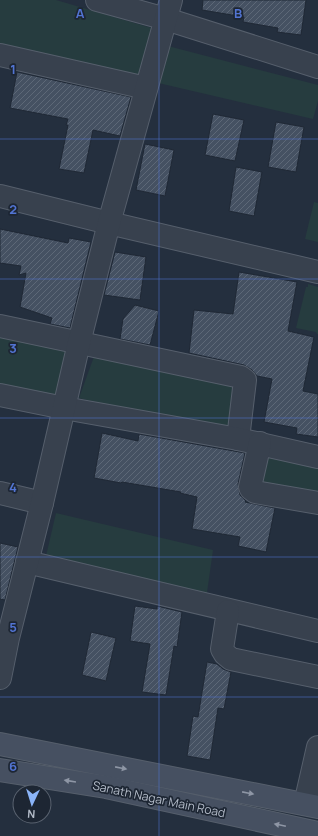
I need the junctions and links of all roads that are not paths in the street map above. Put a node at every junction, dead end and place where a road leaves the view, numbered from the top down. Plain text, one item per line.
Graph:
1 (97, 0) edge
2 (169, 10) edge
3 (0, 55) edge
4 (318, 67) edge
5 (146, 88) junction
6 (0, 196) edge
7 (109, 223) junction
8 (318, 272) edge
9 (0, 326) edge
10 (79, 343) junction
11 (0, 395) edge
12 (64, 408) junction
13 (238, 439) junction
14 (260, 443) junction
15 (318, 457) edge
16 (0, 493) edge
17 (318, 503) edge
18 (42, 504) junction
19 (27, 562) junction
20 (228, 610) junction
21 (318, 631) edge
22 (4, 637) edge
23 (318, 676) edge
24 (0, 678) edge
25 (0, 744) edge
26 (318, 747) edge
27 (0, 770) edge
28 (311, 805) edge
29 (318, 833) edge

1 - 2 street
2 - 4 street
2 - 5 street
3 - 5 street
5 - 7 street
6 - 7 street
7 - 8 street
7 - 10 street
9 - 10 street
10 - 12 street
10 - 13 street
11 - 12 street
12 - 13 street
12 - 18 street
13 - 14 street
14 - 15 street
14 - 17 street
16 - 18 street
18 - 19 street
19 - 20 street
19 - 22 street
20 - 21 street
20 - 23 street
22 - 24 street
25 -> 28 street
26 - 28 street
29 -> 27 street, Sanath Nagar Main Road

